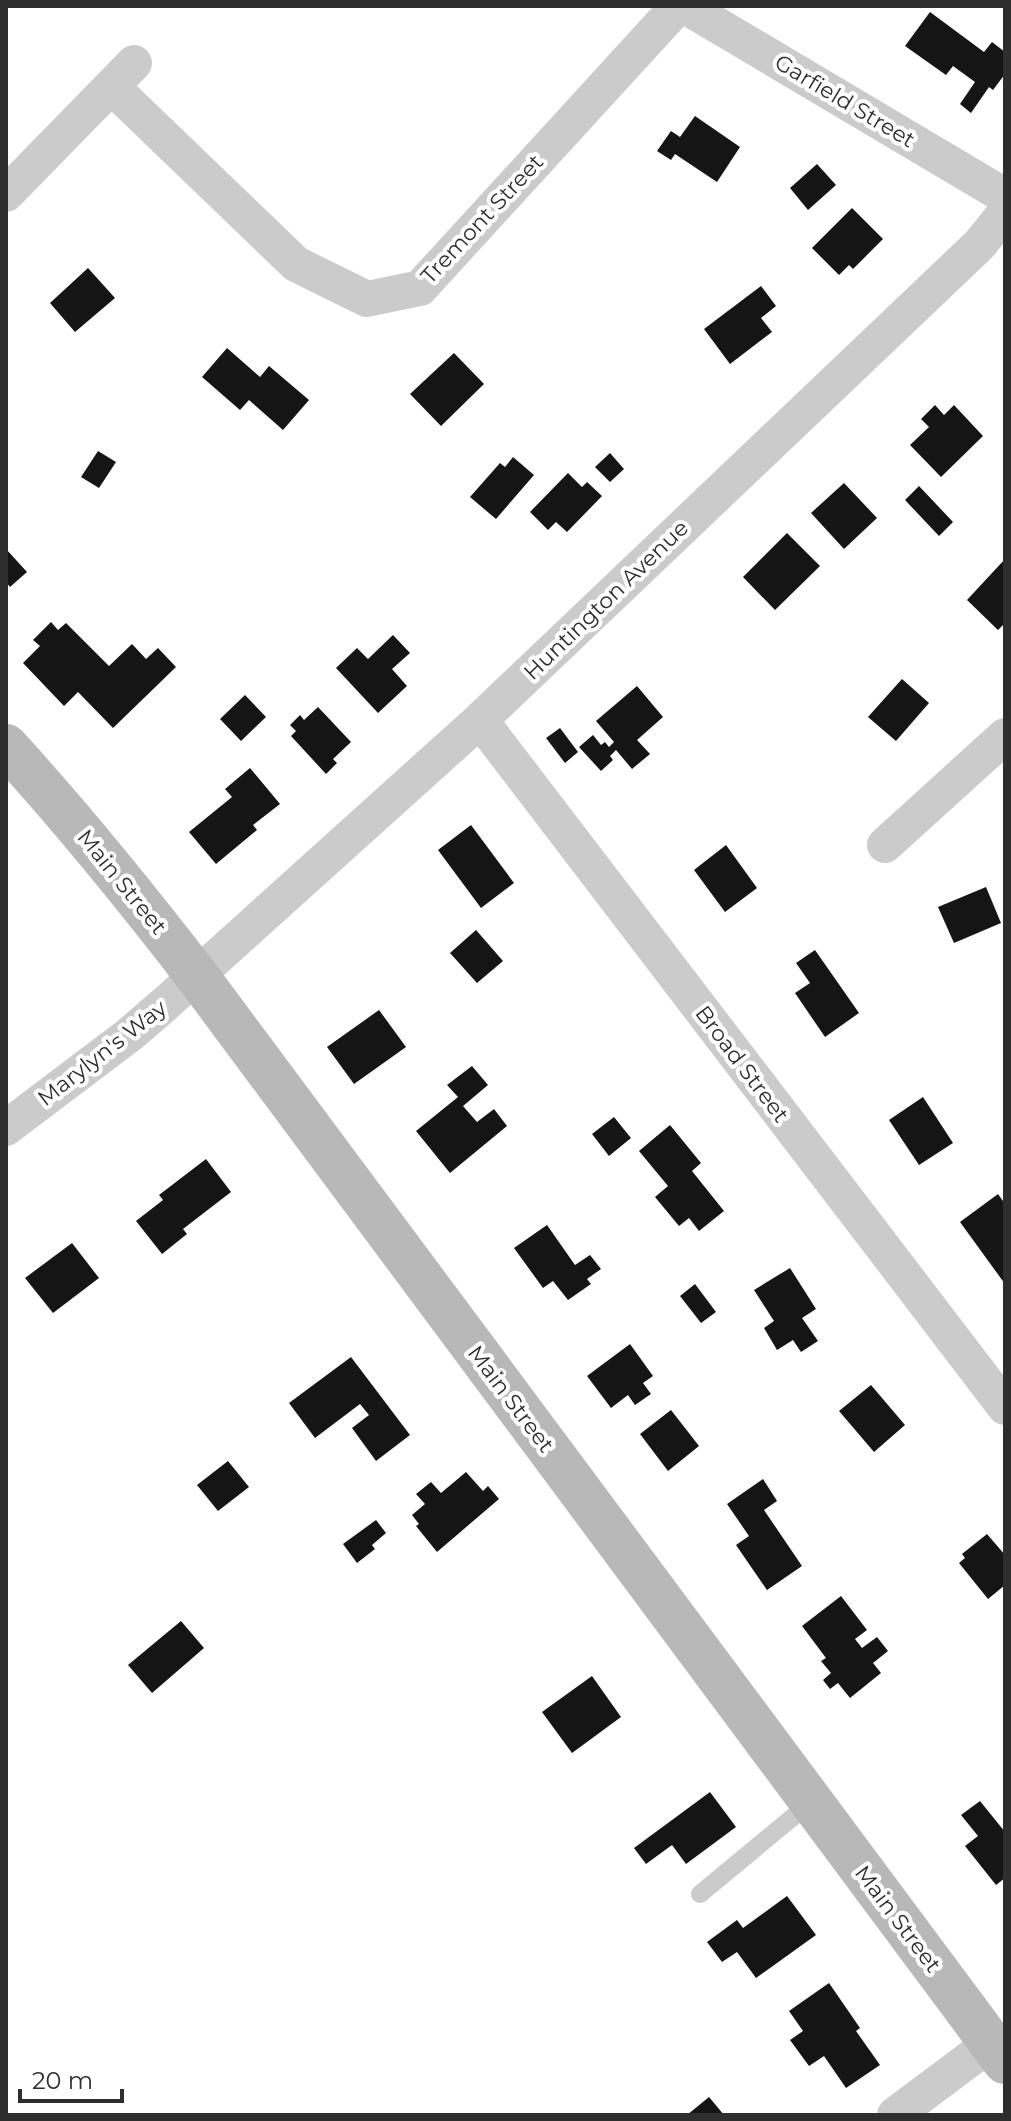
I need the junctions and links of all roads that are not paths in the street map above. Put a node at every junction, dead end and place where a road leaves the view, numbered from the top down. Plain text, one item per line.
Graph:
1 (678, 6) edge
2 (685, 6) edge
3 (7, 191) edge
4 (1005, 196) edge
5 (1005, 213) edge
6 (480, 720) junction
7 (1005, 736) edge
8 (6, 746) edge
9 (885, 845) dead end
10 (197, 976) junction
11 (6, 1128) edge
12 (1005, 1407) edge
13 (811, 1802) junction
14 (700, 1894) dead end
15 (998, 2052) edge
16 (895, 2115) edge

1 - 3 street, Tremont Street
2 - 4 street, Garfield Street
5 - 6 street, Huntington Avenue
6 - 10 street, Huntington Avenue
6 - 12 street, Broad Street
7 - 9 street
8 - 10 main road, Main Street
10 - 11 street, Marylyn's Way
10 - 13 main road, Main Street
13 - 14 lane
13 - 15 main road, Main Street
15 - 16 street

